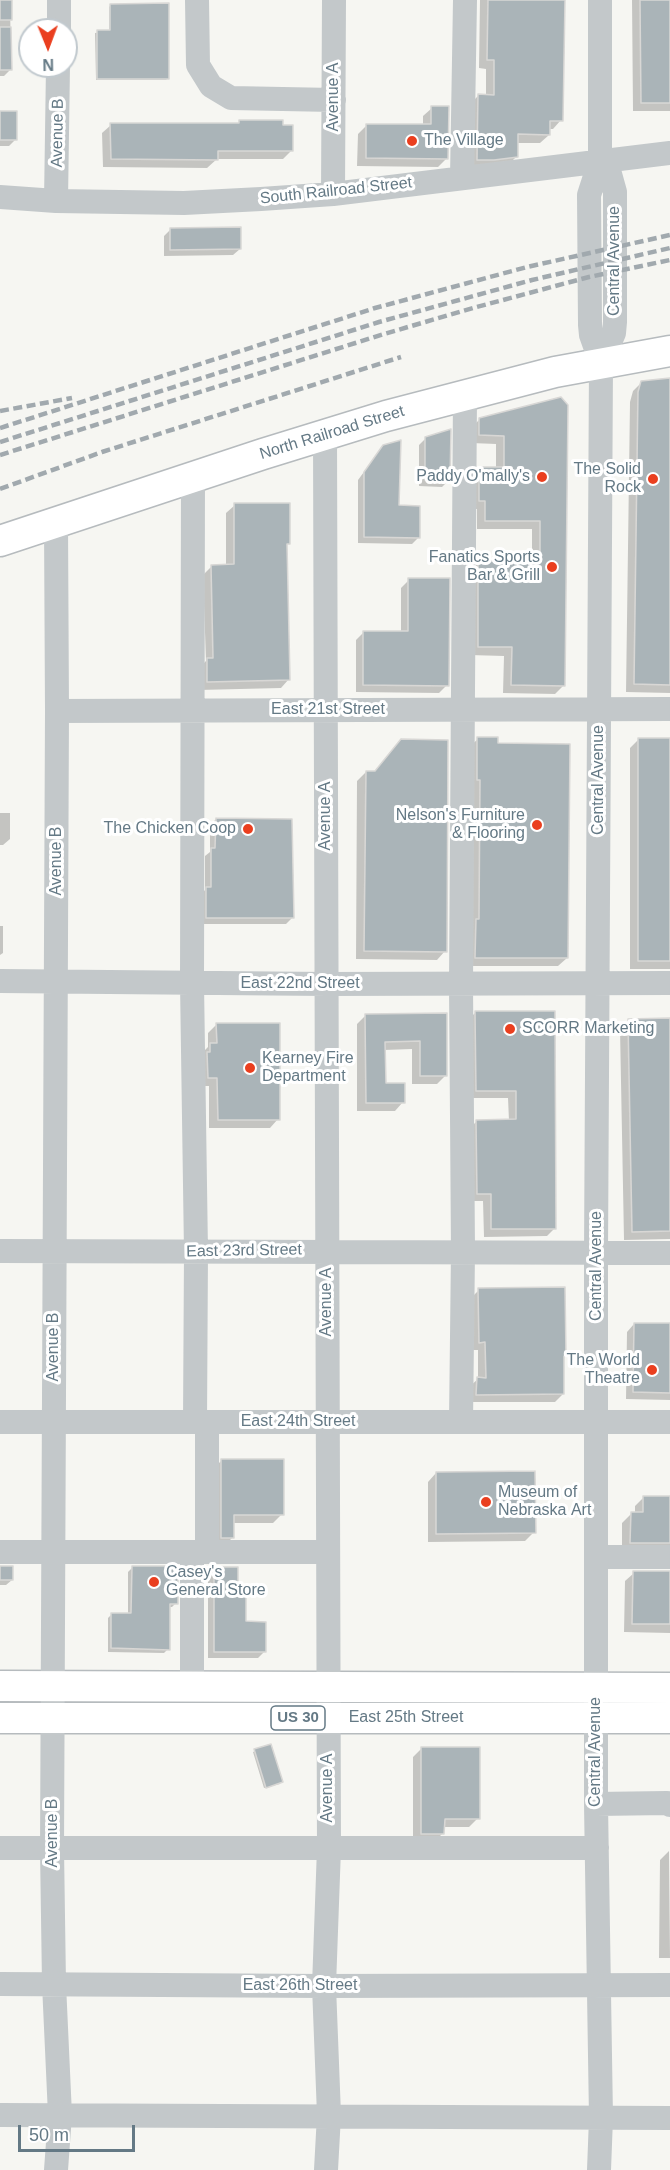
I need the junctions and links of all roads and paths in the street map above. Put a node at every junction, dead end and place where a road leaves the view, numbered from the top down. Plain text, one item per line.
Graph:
1 (59, 0) edge
2 (197, 0) edge
3 (334, 0) edge
4 (465, 0) edge
5 (600, 0) edge
6 (59, 18) edge
7 (58, 78) edge
8 (334, 100) junction
9 (670, 153) edge
10 (600, 161) junction
11 (462, 178) junction
12 (333, 194) junction
13 (0, 197) edge
14 (56, 201) junction
15 (670, 351) edge
16 (601, 363) junction
17 (465, 395) junction
18 (325, 435) junction
19 (193, 476) junction
20 (56, 523) junction
21 (0, 541) edge
22 (599, 708) junction
23 (462, 709) junction
24 (670, 709) edge
25 (326, 710) junction
26 (57, 711) junction
27 (194, 711) junction
28 (0, 981) edge
29 (56, 983) junction
30 (192, 983) junction
31 (670, 983) edge
32 (327, 984) junction
33 (461, 984) junction
34 (599, 984) junction
35 (0, 1251) edge
36 (327, 1251) junction
37 (463, 1251) junction
38 (54, 1252) junction
39 (196, 1252) junction
40 (596, 1253) junction
41 (670, 1253) edge
42 (0, 1422) edge
43 (201, 1422) junction
44 (328, 1422) junction
45 (461, 1422) junction
46 (597, 1422) junction
47 (670, 1422) edge
48 (54, 1423) junction
49 (0, 1552) edge
50 (53, 1552) junction
51 (199, 1552) junction
52 (328, 1552) junction
53 (597, 1557) junction
54 (670, 1557) edge
55 (0, 1686) edge
56 (53, 1687) junction
57 (192, 1687) junction
58 (328, 1687) junction
59 (596, 1687) junction
60 (670, 1688) edge
61 (597, 1717) junction
62 (0, 1718) edge
63 (54, 1718) junction
64 (328, 1718) junction
65 (670, 1718) edge
66 (596, 1804) junction
67 (670, 1805) edge
68 (0, 1848) edge
69 (329, 1848) junction
70 (597, 1848) junction
71 (52, 1849) junction
72 (0, 1984) edge
73 (54, 1984) junction
74 (670, 1985) edge
75 (324, 1986) junction
76 (600, 1986) junction
77 (0, 2115) edge
78 (60, 2115) junction
79 (329, 2115) junction
80 (601, 2118) junction
81 (670, 2118) edge
82 (56, 2170) edge
83 (326, 2170) edge
84 (599, 2170) edge

1 - 6 street
2 - 8 street
3 - 8 street, Avenue A
4 - 11 street
5 - 10 street, Central Avenue
7 - 14 street, Avenue B
8 - 12 street, Avenue A
9 - 10 street, South Railroad Street
10 - 11 street, South Railroad Street
10 - 16 street, Central Avenue
11 - 12 street, South Railroad Street
12 - 14 street, South Railroad Street
13 - 14 street, South Railroad Street
15 - 16 main road, North Railroad Street
16 - 17 main road, North Railroad Street
16 - 22 street, Central Avenue
17 - 18 main road, North Railroad Street
17 - 23 street
18 - 19 main road, North Railroad Street
18 - 25 street, Avenue A
19 - 20 main road, North Railroad Street
19 - 27 street
20 - 21 main road, North Railroad Street
20 - 26 street, Avenue B
22 - 23 street, East 21st Street
22 - 24 street, East 21st Street
22 - 34 street, Central Avenue
23 - 25 street, East 21st Street
23 - 33 street
25 - 27 street, East 21st Street
25 - 32 street, Avenue A
26 - 27 street, East 21st Street
26 - 29 street, Avenue B
27 - 30 street
28 - 29 street, East 22nd Street
29 - 30 street, East 22nd Street
29 - 38 street, Avenue B
30 - 32 street, East 22nd Street
30 - 39 street
31 - 34 street, East 22nd Street
32 - 33 street, East 22nd Street
32 - 36 street, Avenue A
33 - 34 street, East 22nd Street
33 - 37 street
34 - 40 street, Central Avenue
35 - 38 street, East 23rd Street
36 - 37 street, East 23rd Street
36 - 39 street, East 23rd Street
36 - 44 street, Avenue A
37 - 40 street, East 23rd Street
37 - 45 street
38 - 39 street, East 23rd Street
38 - 48 street, Avenue B
39 - 43 street
40 - 41 street, East 23rd Street
40 - 46 street, Central Avenue
42 - 48 street, East 24th Street
43 - 44 street, East 24th Street
43 - 48 street, East 24th Street
43 - 51 street
44 - 45 street, East 24th Street
44 - 52 street, Avenue A
45 - 46 street, East 24th Street
46 - 47 street, East 24th Street
46 - 53 street, Central Avenue
48 - 50 street, Avenue B
49 - 50 street
50 - 51 street
50 - 56 street, Avenue B
51 - 52 street
51 - 57 street
52 - 58 street, Avenue A
53 - 54 street
53 - 59 street, Central Avenue
55 - 56 main road, East 25th Street / US 30
56 - 57 main road, East 25th Street / US 30
56 - 63 street, Avenue B
57 - 58 main road, East 25th Street / US 30
58 - 59 main road, East 25th Street / US 30
58 - 64 street, Avenue A
59 - 60 main road, US 30
59 - 61 street, Central Avenue
61 - 64 main road, East 25th Street / US 30
61 - 65 main road, US 30
61 - 66 street, Central Avenue
62 - 63 main road, East 25th Street / US 30
63 - 64 main road, East 25th Street / US 30
63 - 71 street, Avenue B
64 - 69 street, Avenue A
66 - 67 street
66 - 70 street, Central Avenue
68 - 71 street
69 - 70 street
69 - 71 street
69 - 75 street, Avenue A
70 - 76 street, Central Avenue
71 - 73 street, Avenue B
72 - 73 street, East 26th Street
73 - 75 street, East 26th Street
73 - 78 street, Avenue B
74 - 76 street, East 26th Street
75 - 76 street, East 26th Street
75 - 79 street, Avenue A
76 - 80 street, Central Avenue
77 - 78 street
78 - 79 street
78 - 82 street, Avenue B
79 - 80 street
79 - 83 street, Avenue A
80 - 81 street
80 - 84 street, Central Avenue

